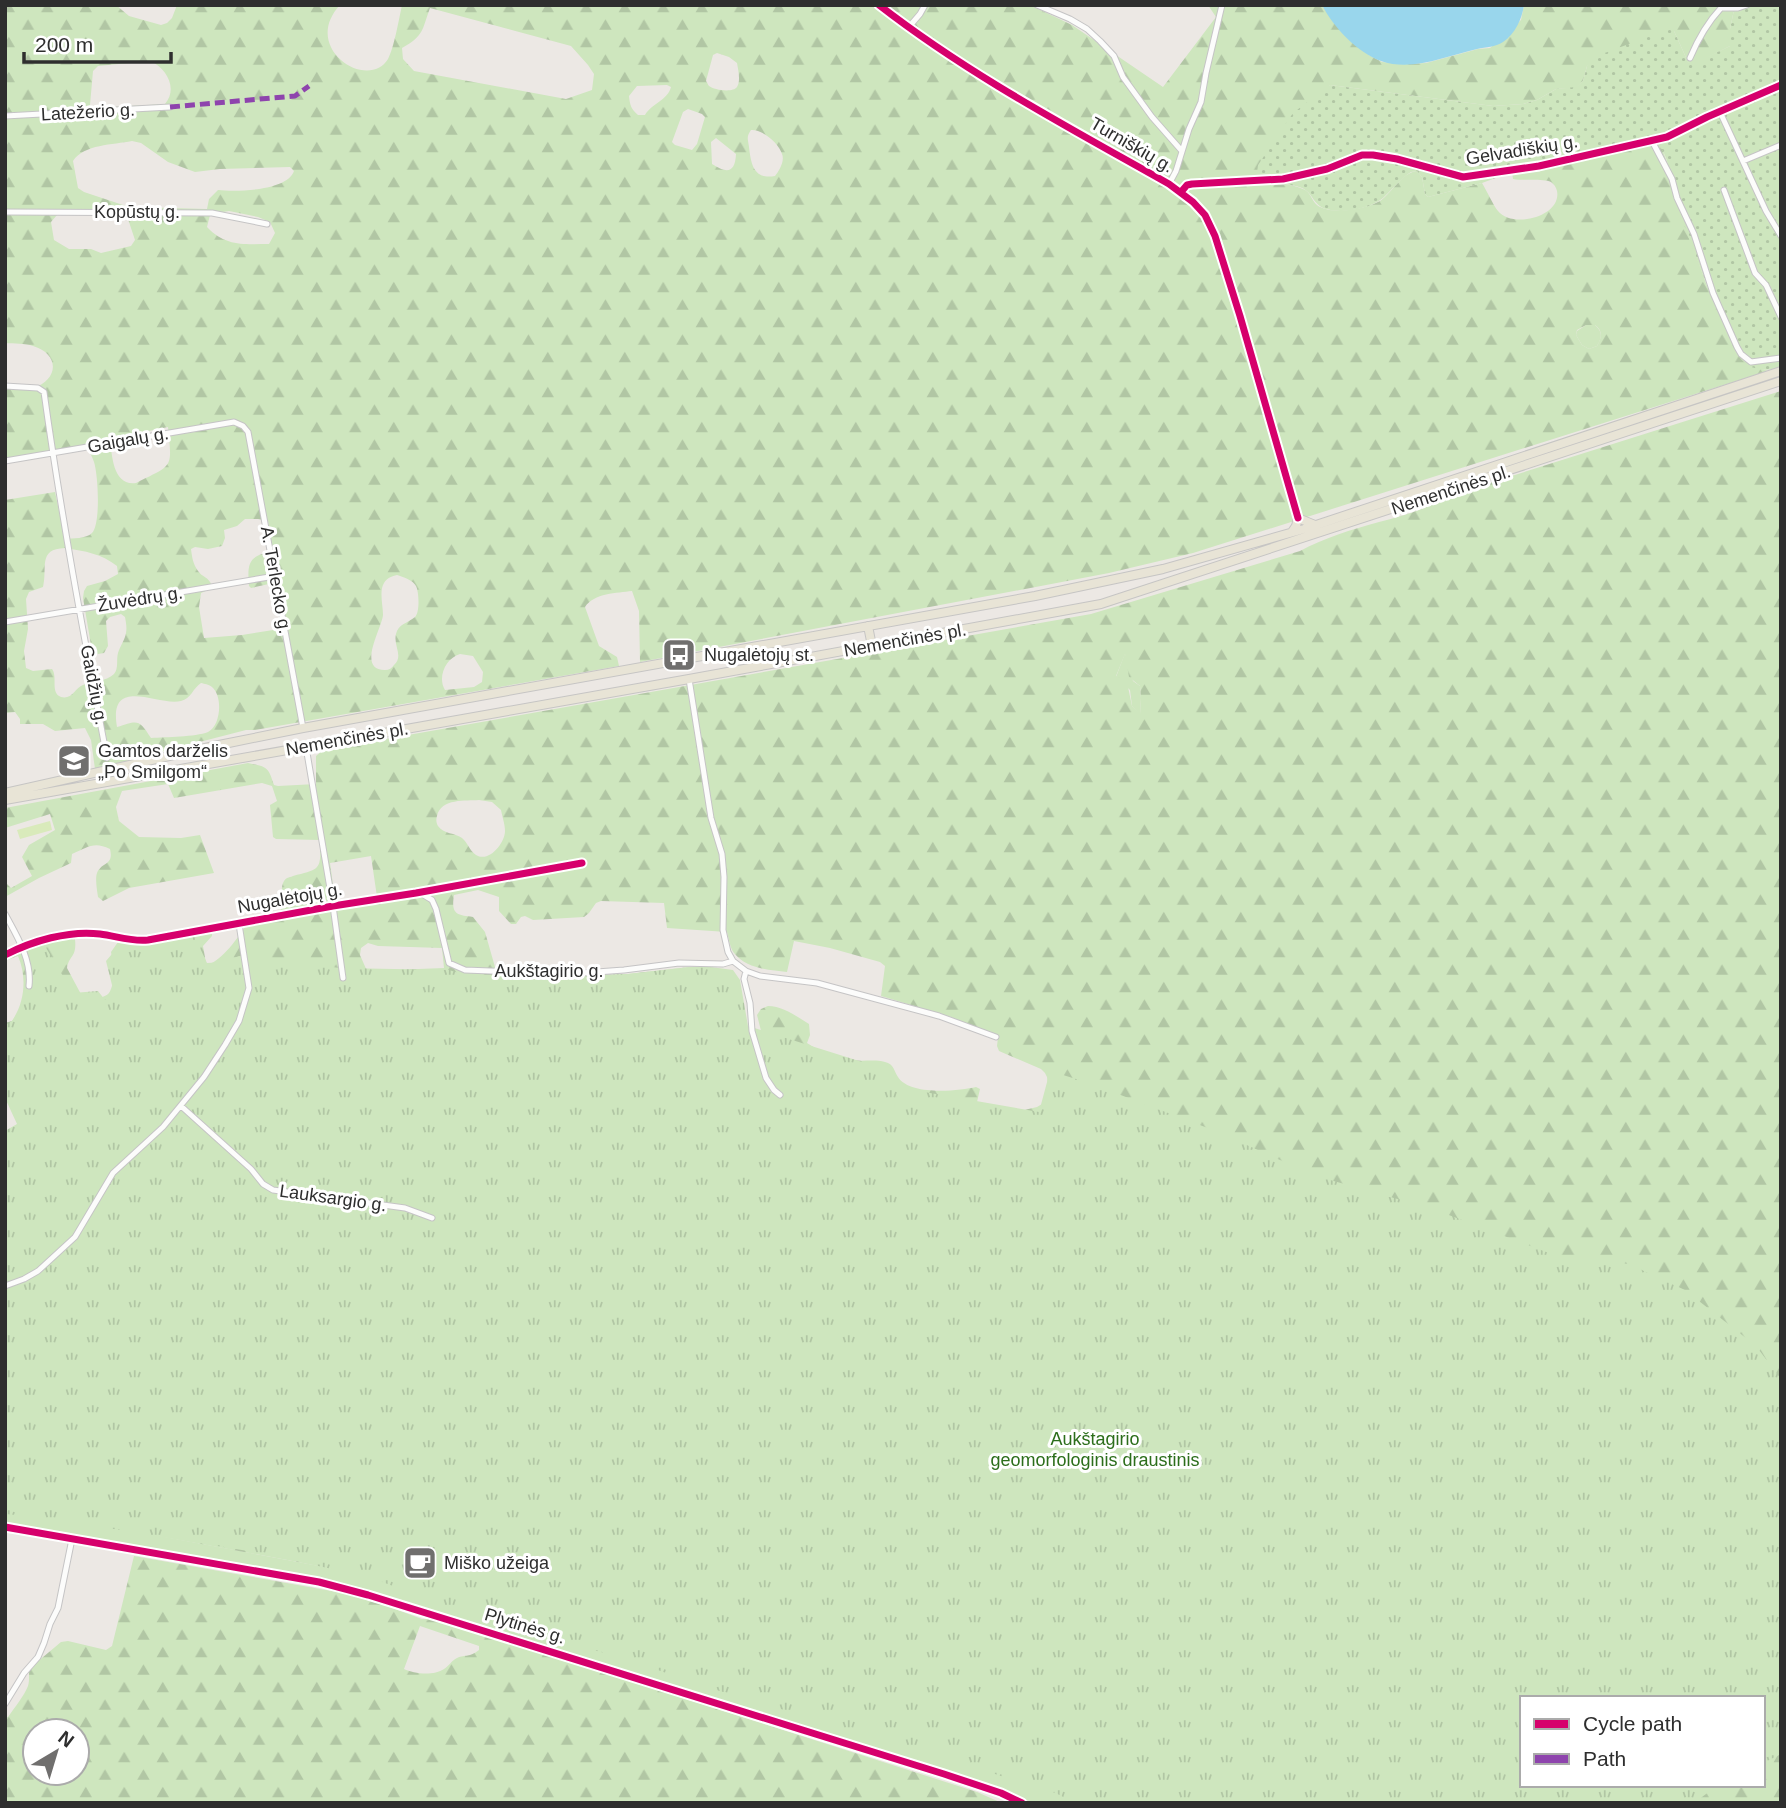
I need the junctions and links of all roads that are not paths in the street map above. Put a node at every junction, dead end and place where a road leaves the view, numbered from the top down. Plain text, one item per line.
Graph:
1 (879, 5) edge
2 (925, 5) edge
3 (1037, 5) edge
4 (1222, 5) edge
5 (1747, 5) edge
6 (908, 27) junction
7 (1690, 58) dead end
8 (1781, 85) edge
9 (170, 107) dead end
10 (1720, 112) junction
11 (5, 116) edge
12 (1652, 141) junction
13 (1781, 145) edge
14 (1181, 150) junction
15 (1743, 161) junction
16 (1169, 184) junction
17 (1724, 190) dead end
18 (1181, 192) junction
19 (5, 212) edge
20 (267, 224) dead end
21 (1781, 236) edge
22 (1781, 317) edge
23 (1781, 358) edge
24 (1781, 372) edge
25 (1781, 382) edge
26 (5, 386) edge
27 (248, 432) joint
28 (52, 453) junction
29 (5, 461) edge
30 (1410, 499) junction
31 (1298, 518) junction
32 (1315, 525) junction
33 (1292, 532) junction
34 (1235, 549) junction
35 (1238, 560) junction
36 (275, 576) junction
37 (79, 609) junction
38 (5, 622) edge
39 (868, 626) junction
40 (872, 646) junction
41 (689, 680) junction
42 (303, 728) junction
43 (306, 747) junction
44 (107, 758) junction
45 (120, 767) junction
46 (99, 772) junction
47 (5, 793) edge
48 (5, 800) edge
49 (582, 863) dead end
50 (416, 893) junction
51 (333, 905) junction
52 (5, 914) edge
53 (239, 924) junction
54 (21, 947) junction
55 (5, 955) edge
56 (733, 961) junction
57 (746, 971) junction
58 (343, 978) dead end
59 (29, 986) dead end
60 (996, 1037) dead end
61 (780, 1095) dead end
62 (181, 1106) junction
63 (432, 1218) dead end
64 (5, 1286) edge
65 (5, 1527) edge
66 (72, 1539) junction
67 (5, 1704) edge
68 (1022, 1803) edge

1 - 6 street, Turniškių g.
2 - 6 street
3 - 14 street
4 - 14 street
5 - 7 street
6 - 16 street, Turniškių g.
8 - 10 street, Gelvadiškių g.
9 - 11 street, Latežerio g.
10 - 12 street, Gelvadiškių g.
10 - 15 street
12 - 18 street, Gelvadiškių g.
12 - 23 street
13 - 15 street
14 - 16 street
15 - 21 street
16 - 18 street, Turniškių g.
17 - 22 street
18 - 31 street, Turniškių g.
19 - 20 street, Kopūstų g.
24 - 30 main road, Nemenčinės pl.
25 - 30 main road, Nemenčinės pl.
26 - 28 street, Gaidžių g.
27 - 28 street, Gaigalų g.
27 - 36 street, A. Terlecko g.
28 - 29 street, Gaigalų g.
28 - 37 street, Gaidžių g.
30 - 32 main road, Nemenčinės pl.
30 - 35 main road, Nemenčinės pl.
31 - 32 main road
31 - 33 main road
32 - 33 main road, Nemenčinės pl.
33 - 34 main road, Nemenčinės pl.
34 - 35 main road
34 - 39 main road, Nemenčinės pl.
35 - 40 main road, Nemenčinės pl.
36 - 37 street, Žuvėdrų g.
36 - 42 street, A. Terlecko g.
37 - 38 street, Žuvėdrų g.
37 - 44 street, Gaidžių g.
39 - 40 main road
39 - 42 main road, Nemenčinės pl.
40 - 41 main road, Nemenčinės pl.
41 - 43 main road, Nemenčinės pl.
41 - 56 street
42 - 43 main road
42 - 45 main road, Nemenčinės pl.
43 - 48 main road, Nemenčinės pl.
43 - 51 street
44 - 45 street
44 - 46 street
45 - 46 main road, Nemenčinės pl.
46 - 47 main road, Nemenčinės pl.
49 - 50 street, Nugalėtojų g.
50 - 51 street, Nugalėtojų g.
50 - 56 street, Aukštagirio g.
51 - 53 street, Nugalėtojų g.
51 - 58 street
52 - 54 street
53 - 54 street, Nugalėtojų g.
53 - 62 street
54 - 55 street, Nugalėtojų g.
54 - 59 street
56 - 57 street
57 - 60 street
57 - 61 street
62 - 63 street, Lauksargio g.
62 - 64 street
65 - 66 main road, Plytinės g.
66 - 67 street
66 - 68 main road, Plytinės g.

